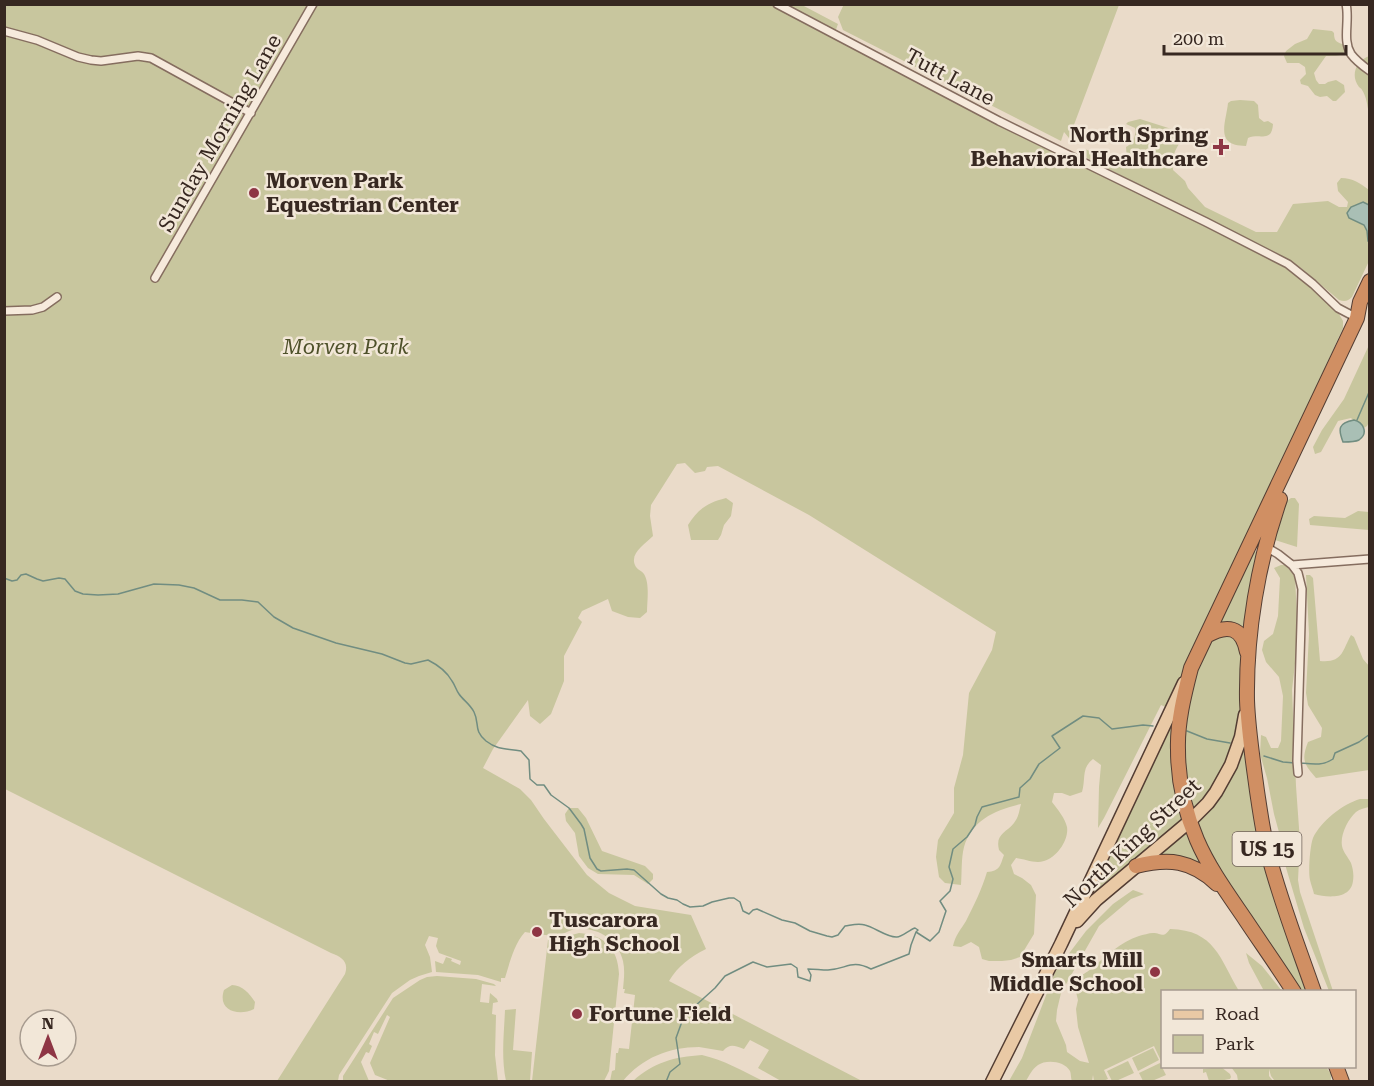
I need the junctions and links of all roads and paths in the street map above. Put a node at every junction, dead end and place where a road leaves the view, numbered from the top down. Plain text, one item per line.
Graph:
1 (313, 4) edge
2 (777, 4) edge
3 (1346, 4) edge
4 (4, 31) edge
5 (1370, 71) edge
6 (250, 113) junction
7 (155, 278) dead end
8 (1370, 281) edge
9 (57, 297) dead end
10 (1370, 303) edge
11 (4, 311) edge
12 (1357, 318) junction
13 (1294, 452) junction
14 (1249, 546) junction
15 (1266, 548) junction
16 (1370, 559) edge
17 (1292, 565) junction
18 (1206, 636) junction
19 (1248, 660) junction
20 (1191, 668) junction
21 (1247, 700) junction
22 (1297, 766) dead end
23 (1190, 821) junction
24 (1136, 866) junction
25 (1226, 892) junction
26 (1061, 944) junction
27 (1293, 990) edge
28 (1313, 990) edge
29 (992, 1082) edge

1 - 6 street, Sunday Morning Lane
2 - 12 street, Tutt Lane
3 - 5 street
4 - 6 street
6 - 7 street, Sunday Morning Lane
8 - 12 highway, US 15
9 - 11 street
10 - 12 highway, US 15
12 - 13 highway, US 15
13 - 14 highway, US 15
13 - 15 highway, US 15
14 - 15 highway
14 - 18 highway, US 15
15 - 17 street
15 - 19 highway, US 15
16 - 17 street
17 - 22 street
18 - 19 highway
18 - 20 highway, US 15
19 - 21 highway, US 15
20 - 23 highway, US 15
20 - 26 main road, North King Street
21 - 23 main road, North King Street
21 - 28 highway, US 15
23 - 24 main road, North King Street
23 - 25 highway, US 15
24 - 25 highway
24 - 26 main road, North King Street
25 - 27 highway, US 15
26 - 29 main road, North King Street

